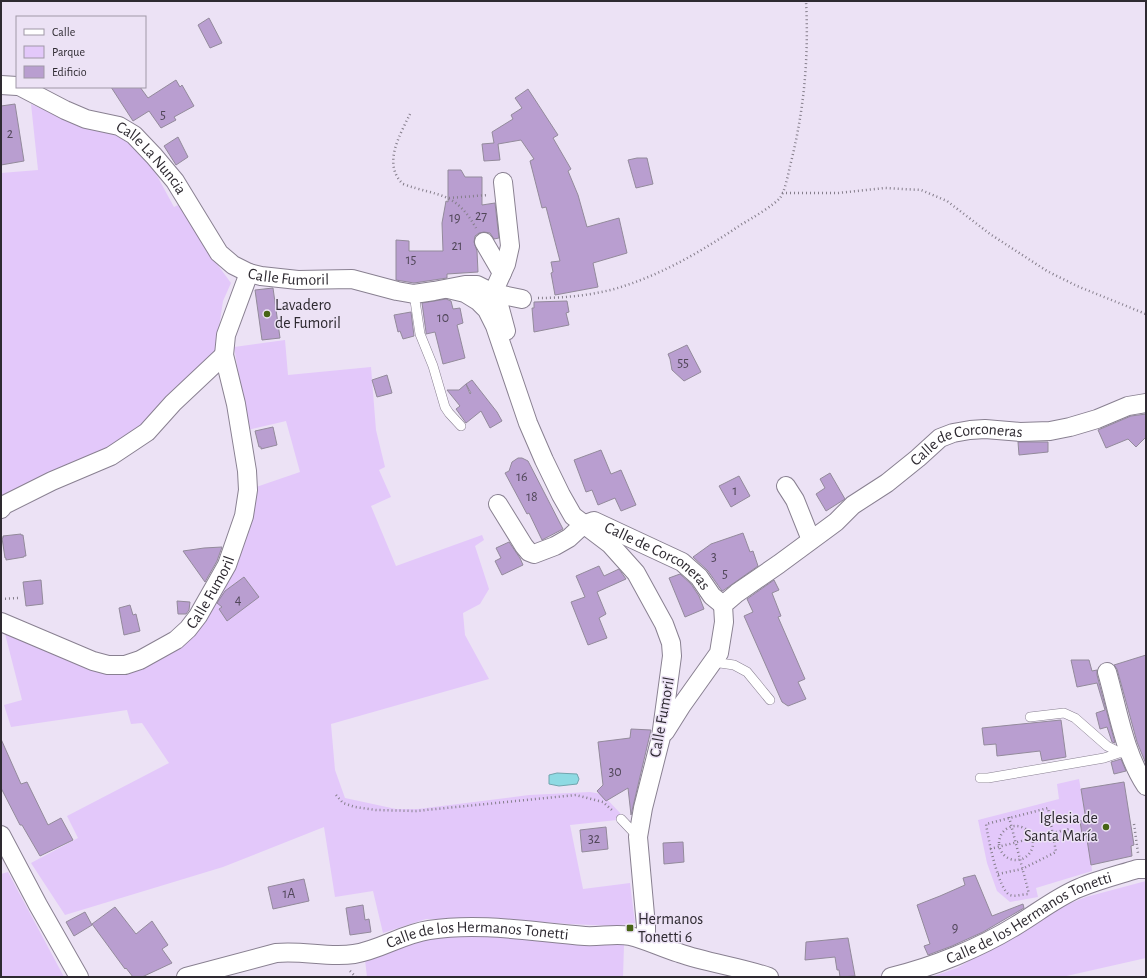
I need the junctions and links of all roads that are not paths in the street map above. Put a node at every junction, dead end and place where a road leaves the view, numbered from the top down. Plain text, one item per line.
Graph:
1 (1, 85) edge
2 (16, 86) edge
3 (23, 88) edge
4 (504, 188) road end
5 (484, 242) road end
6 (249, 273) junction
7 (502, 273) junction
8 (448, 289) junction
9 (494, 293) junction
10 (414, 294) junction
11 (522, 299) road end
12 (224, 355) junction
13 (515, 385) junction
14 (1146, 403) edge
15 (461, 426) dead end
16 (786, 486) dead end
17 (498, 504) dead end
18 (1, 509) edge
19 (583, 524) junction
20 (811, 540) junction
21 (724, 605) junction
22 (1, 622) edge
23 (713, 662) junction
24 (1107, 672) dead end
25 (770, 700) dead end
26 (1030, 717) dead end
27 (661, 737) junction
28 (1125, 753) junction
29 (980, 778) dead end
30 (1146, 786) edge
31 (621, 819) road end
32 (1, 835) edge
33 (638, 837) junction
34 (1143, 869) edge
35 (646, 940) junction
36 (79, 977) edge
37 (186, 977) edge
38 (769, 977) edge
39 (891, 977) edge

1 - 2 street
3 - 6 street, Calle La Nuncia
4 - 7 street
5 - 7 street
6 - 10 street, Calle Fumoril
6 - 12 street, Calle Fumoril
7 - 9 street
8 - 9 street, Calle Fumoril
8 - 10 street, Calle Fumoril
8 - 13 street, Calle Fumoril
9 - 11 street, Calle Fumoril
9 - 13 street, Calle Fumoril
10 - 15 lane
12 - 18 street
12 - 22 street, Calle Fumoril
13 - 19 street, Calle Fumoril
14 - 20 street, Calle de Corconeras
16 - 20 street
17 - 19 street
19 - 21 street, Calle de Corconeras
19 - 27 street, Calle Fumoril
20 - 21 street, Calle de Corconeras
21 - 23 street, Calle de Corconeras
23 - 25 lane
23 - 27 street, Calle de Corconeras
24 - 28 street
26 - 28 lane
27 - 33 street, Calle Fumoril
28 - 29 lane
28 - 30 street
31 - 33 lane
32 - 36 street
33 - 35 street, Calle Fumoril
34 - 39 street, Calle de los Hermanos Tonetti
35 - 37 street, Calle de los Hermanos Tonetti
35 - 38 street, Calle de los Hermanos Tonetti

